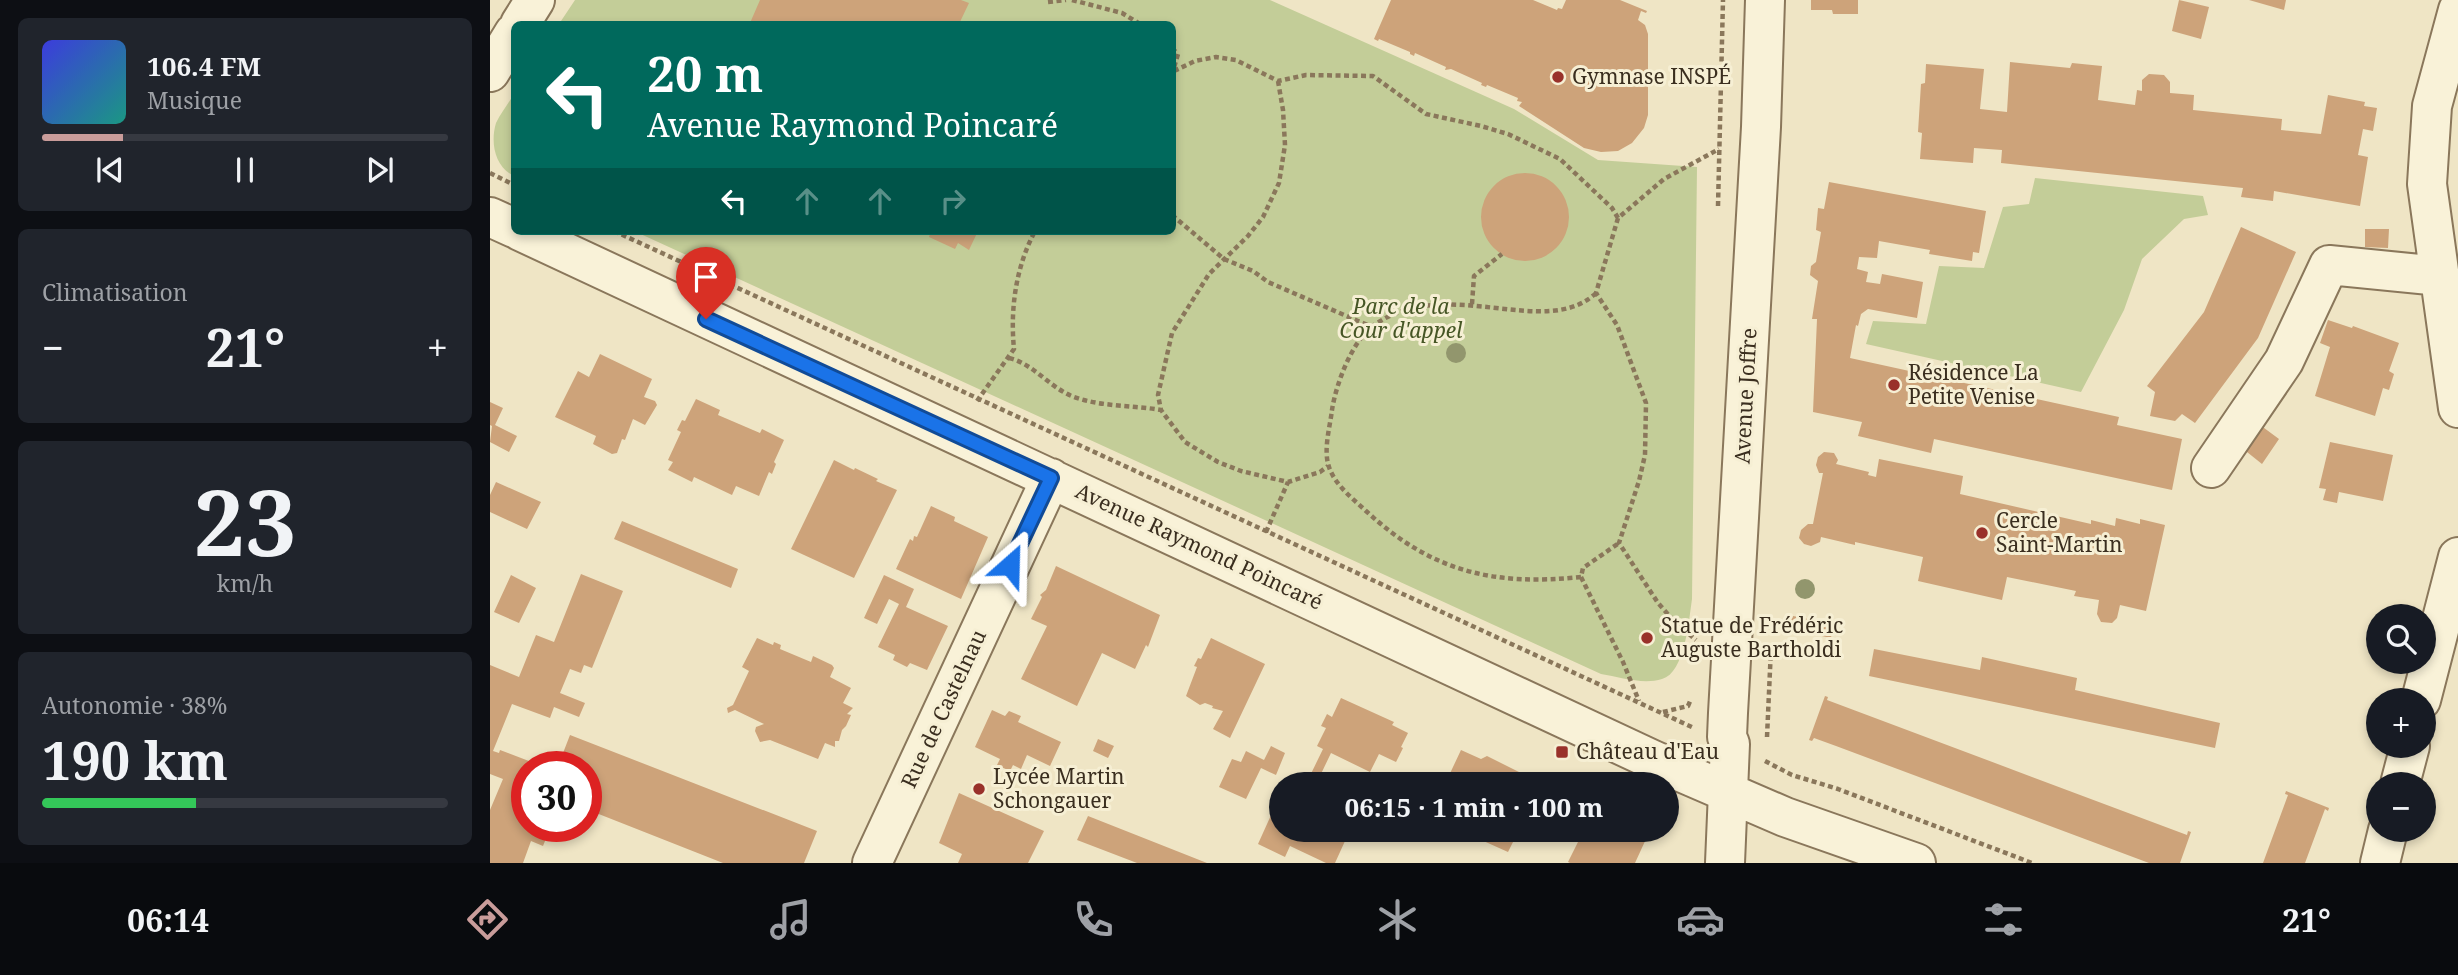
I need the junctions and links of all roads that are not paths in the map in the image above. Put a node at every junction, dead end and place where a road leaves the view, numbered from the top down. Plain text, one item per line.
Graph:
1 (535, 0) edge
2 (1765, 0) edge
3 (2458, 10) edge
4 (522, 21) edge
5 (511, 38) edge
6 (490, 72) edge
7 (490, 217) edge
8 (511, 227) edge
9 (529, 235) edge
10 (2440, 276) junction
11 (2458, 408) edge
12 (2211, 468) dead end
13 (1051, 478) junction
14 (2458, 557) edge
15 (2424, 688) edge
16 (1727, 791) junction
17 (2385, 842) edge
18 (872, 863) edge
19 (1725, 863) edge
20 (1916, 863) edge
21 (2380, 863) edge

1 - 4 street
2 - 16 street, Avenue Joffre
3 - 10 street
5 - 6 street
7 - 8 street
9 - 13 street, Avenue Raymond Poincaré
10 - 11 street
10 - 12 street
13 - 16 street, Avenue Raymond Poincaré
13 - 18 street, Rue de Castelnau
14 - 15 street
16 - 19 street, Avenue Joffre
16 - 20 street, Avenue Raymond Poincaré
17 - 21 street

